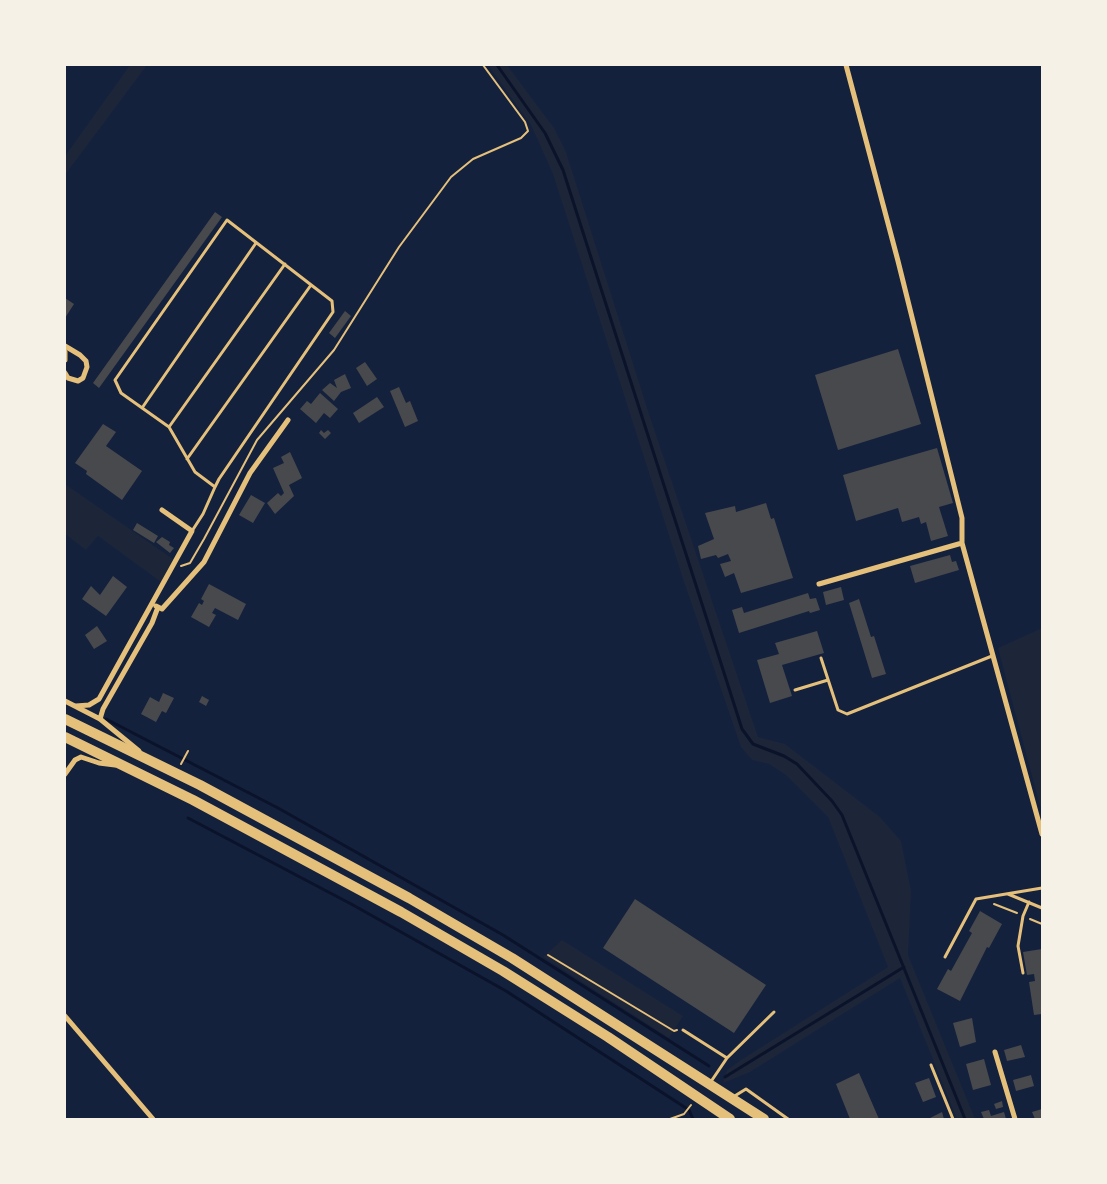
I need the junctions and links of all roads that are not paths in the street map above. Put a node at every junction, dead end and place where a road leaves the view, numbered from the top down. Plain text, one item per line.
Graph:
1 (846, 65) edge
2 (256, 242) junction
3 (285, 264) junction
4 (311, 285) junction
5 (65, 346) edge
6 (65, 352) edge
7 (65, 360) edge
8 (65, 373) edge
9 (142, 408) junction
10 (288, 420) dead end
11 (169, 427) junction
12 (187, 459) junction
13 (215, 488) junction
14 (162, 510) dead end
15 (192, 531) junction
16 (962, 543) junction
17 (819, 584) dead end
18 (156, 606) junction
19 (992, 656) junction
20 (821, 658) dead end
21 (828, 680) junction
22 (795, 690) dead end
23 (65, 701) edge
24 (76, 706) junction
25 (65, 714) edge
26 (65, 719) edge
27 (100, 719) junction
28 (97, 734) junction
29 (65, 737) edge
30 (149, 760) junction
31 (126, 766) junction
32 (65, 774) edge
33 (1042, 834) edge
34 (1042, 888) edge
35 (1008, 894) junction
36 (1029, 902) junction
37 (1042, 908) edge
38 (945, 957) dead end
39 (1022, 973) dead end
40 (774, 1012) dead end
41 (65, 1016) edge
42 (683, 1030) road end
43 (995, 1052) dead end
44 (727, 1058) junction
45 (931, 1065) dead end
46 (710, 1083) junction
47 (732, 1097) junction
48 (153, 1119) edge
49 (730, 1119) edge
50 (764, 1119) edge
51 (788, 1119) edge
52 (953, 1119) edge
53 (1015, 1119) edge

1 - 16 street
2 - 3 lane
2 - 9 lane
2 - 9 lane
3 - 4 lane
3 - 11 lane
4 - 12 lane
4 - 13 lane
5 - 8 street
6 - 7 street
9 - 11 lane
10 - 18 street
11 - 12 lane
12 - 13 lane
13 - 15 lane
14 - 15 street
15 - 18 street
16 - 17 street
16 - 19 street
18 - 24 street
18 - 27 street
19 - 21 lane
19 - 33 street
20 - 21 lane
21 - 22 lane
23 - 24 street
24 - 27 street
25 - 28 main road
26 - 28 main road
27 - 30 street
28 - 30 main road
29 - 31 main road
30 - 46 main road
31 - 32 street
31 - 49 main road
34 - 35 lane
35 - 36 lane
35 - 38 lane
36 - 37 lane
36 - 39 lane
40 - 44 lane
41 - 48 street
42 - 44 lane
43 - 53 street
44 - 46 lane
45 - 52 lane
46 - 47 main road
47 - 50 main road
47 - 51 lane

